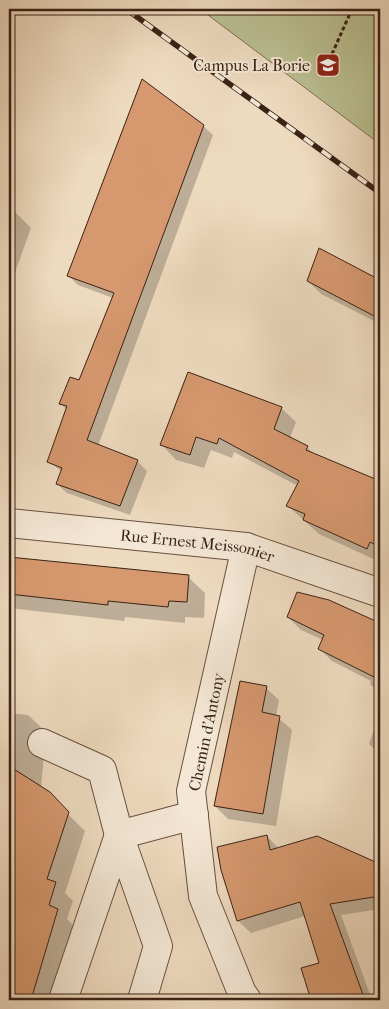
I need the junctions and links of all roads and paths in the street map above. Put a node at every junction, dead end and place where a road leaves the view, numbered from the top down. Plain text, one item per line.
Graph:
1 (352, 9) edge
2 (332, 54) dead end
3 (9, 523) edge
4 (246, 547) junction
5 (380, 593) edge
6 (42, 743) dead end
7 (194, 815) junction
8 (119, 835) junction
9 (63, 1000) edge
10 (142, 1000) edge
11 (247, 1000) edge

1 - 2 path
3 - 4 street, Rue Ernest Meissonier
4 - 5 street, Rue Ernest Meissonier
4 - 7 street, Chemin d'Antony
6 - 8 street
7 - 8 street
7 - 11 street, Chemin d'Antony
8 - 9 street
8 - 10 street

